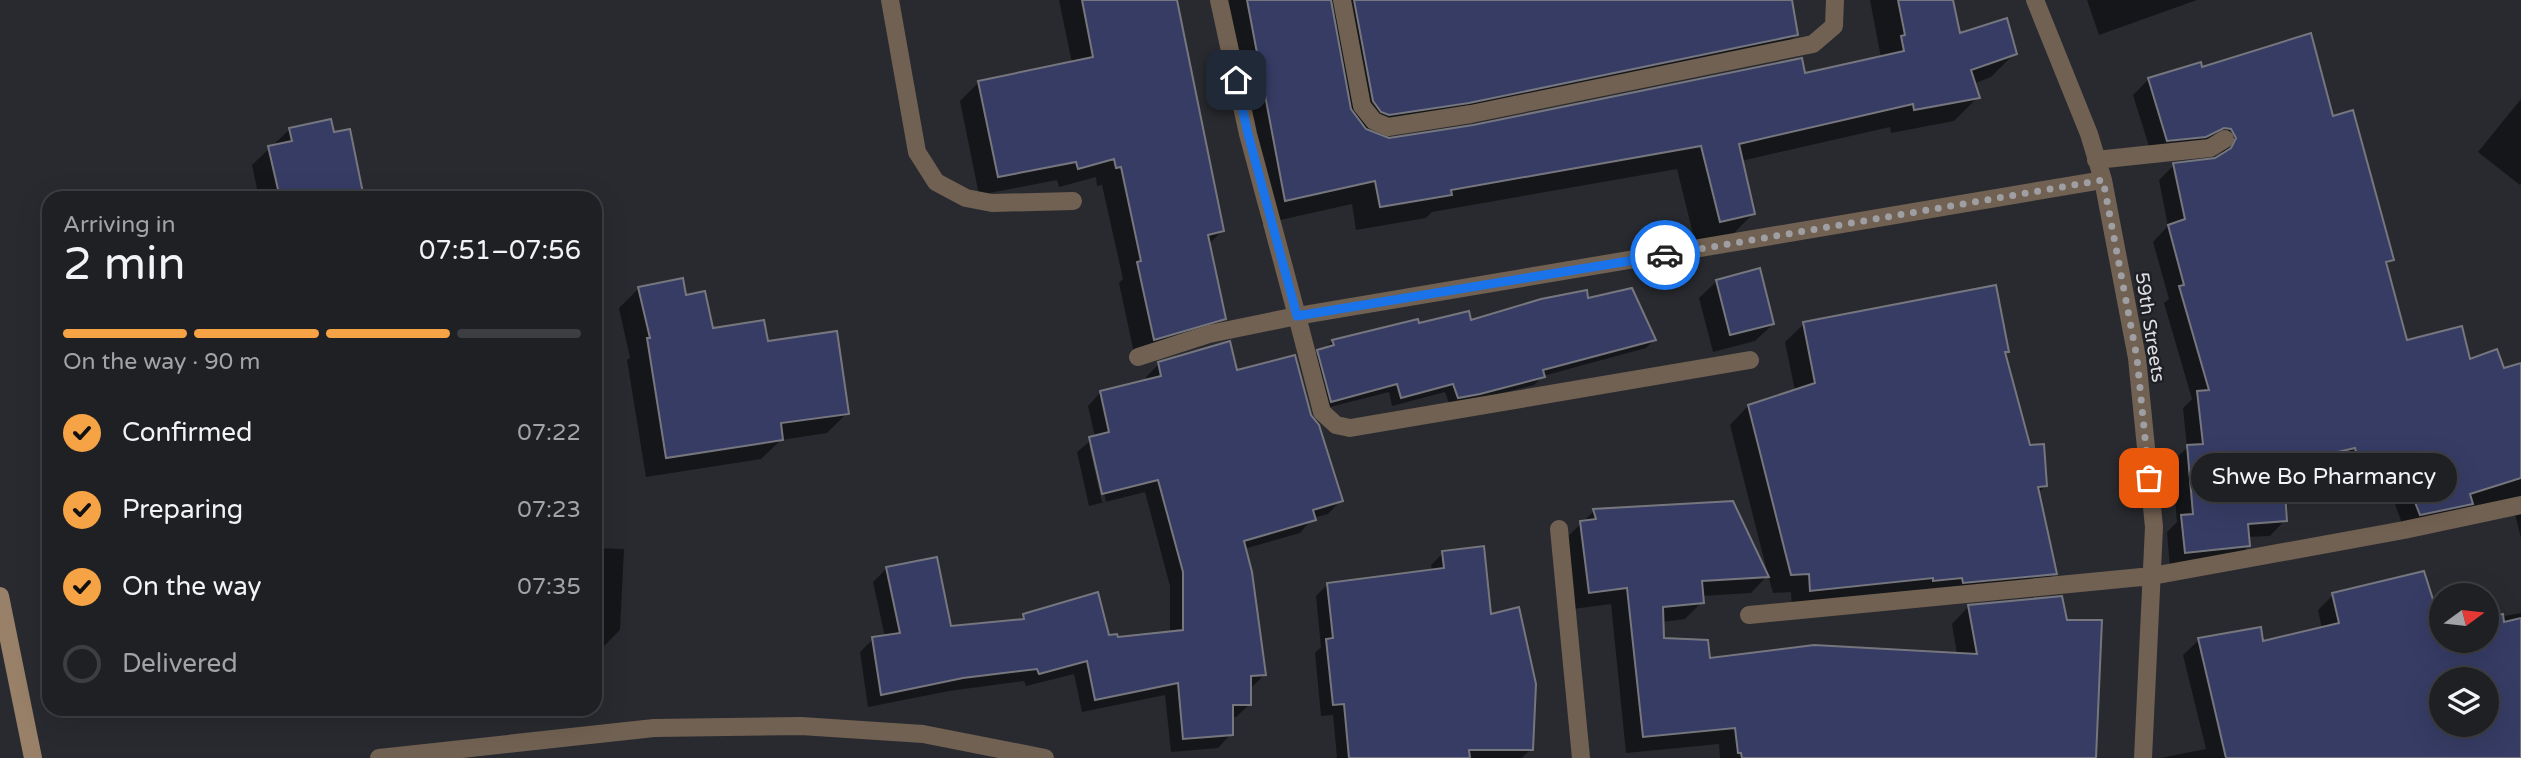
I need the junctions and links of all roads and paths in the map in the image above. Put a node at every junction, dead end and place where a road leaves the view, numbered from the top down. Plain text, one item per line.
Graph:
1 (890, 0) edge
2 (1219, 0) edge
3 (1342, 0) edge
4 (1836, 0) edge
5 (2035, 0) edge
6 (2225, 139) dead end
7 (2096, 160) junction
8 (2103, 180) junction
9 (1073, 201) dead end
10 (1297, 316) junction
11 (1138, 357) dead end
12 (1750, 360) dead end
13 (2521, 505) edge
14 (1559, 529) dead end
15 (2152, 576) junction
16 (0, 596) edge
17 (1749, 615) dead end
18 (33, 758) edge
19 (379, 758) edge
20 (1045, 758) edge
21 (1581, 758) edge
22 (2143, 758) edge

1 - 9 street
2 - 10 street
3 - 4 street
5 - 7 street, 59th Streets
6 - 7 street
7 - 8 street, 59th Streets
8 - 10 street
8 - 15 street, 59th Streets
10 - 11 street
10 - 12 street
13 - 15 street
14 - 21 street
15 - 17 street
15 - 22 street, 59th Streets
16 - 18 main road
19 - 20 street

